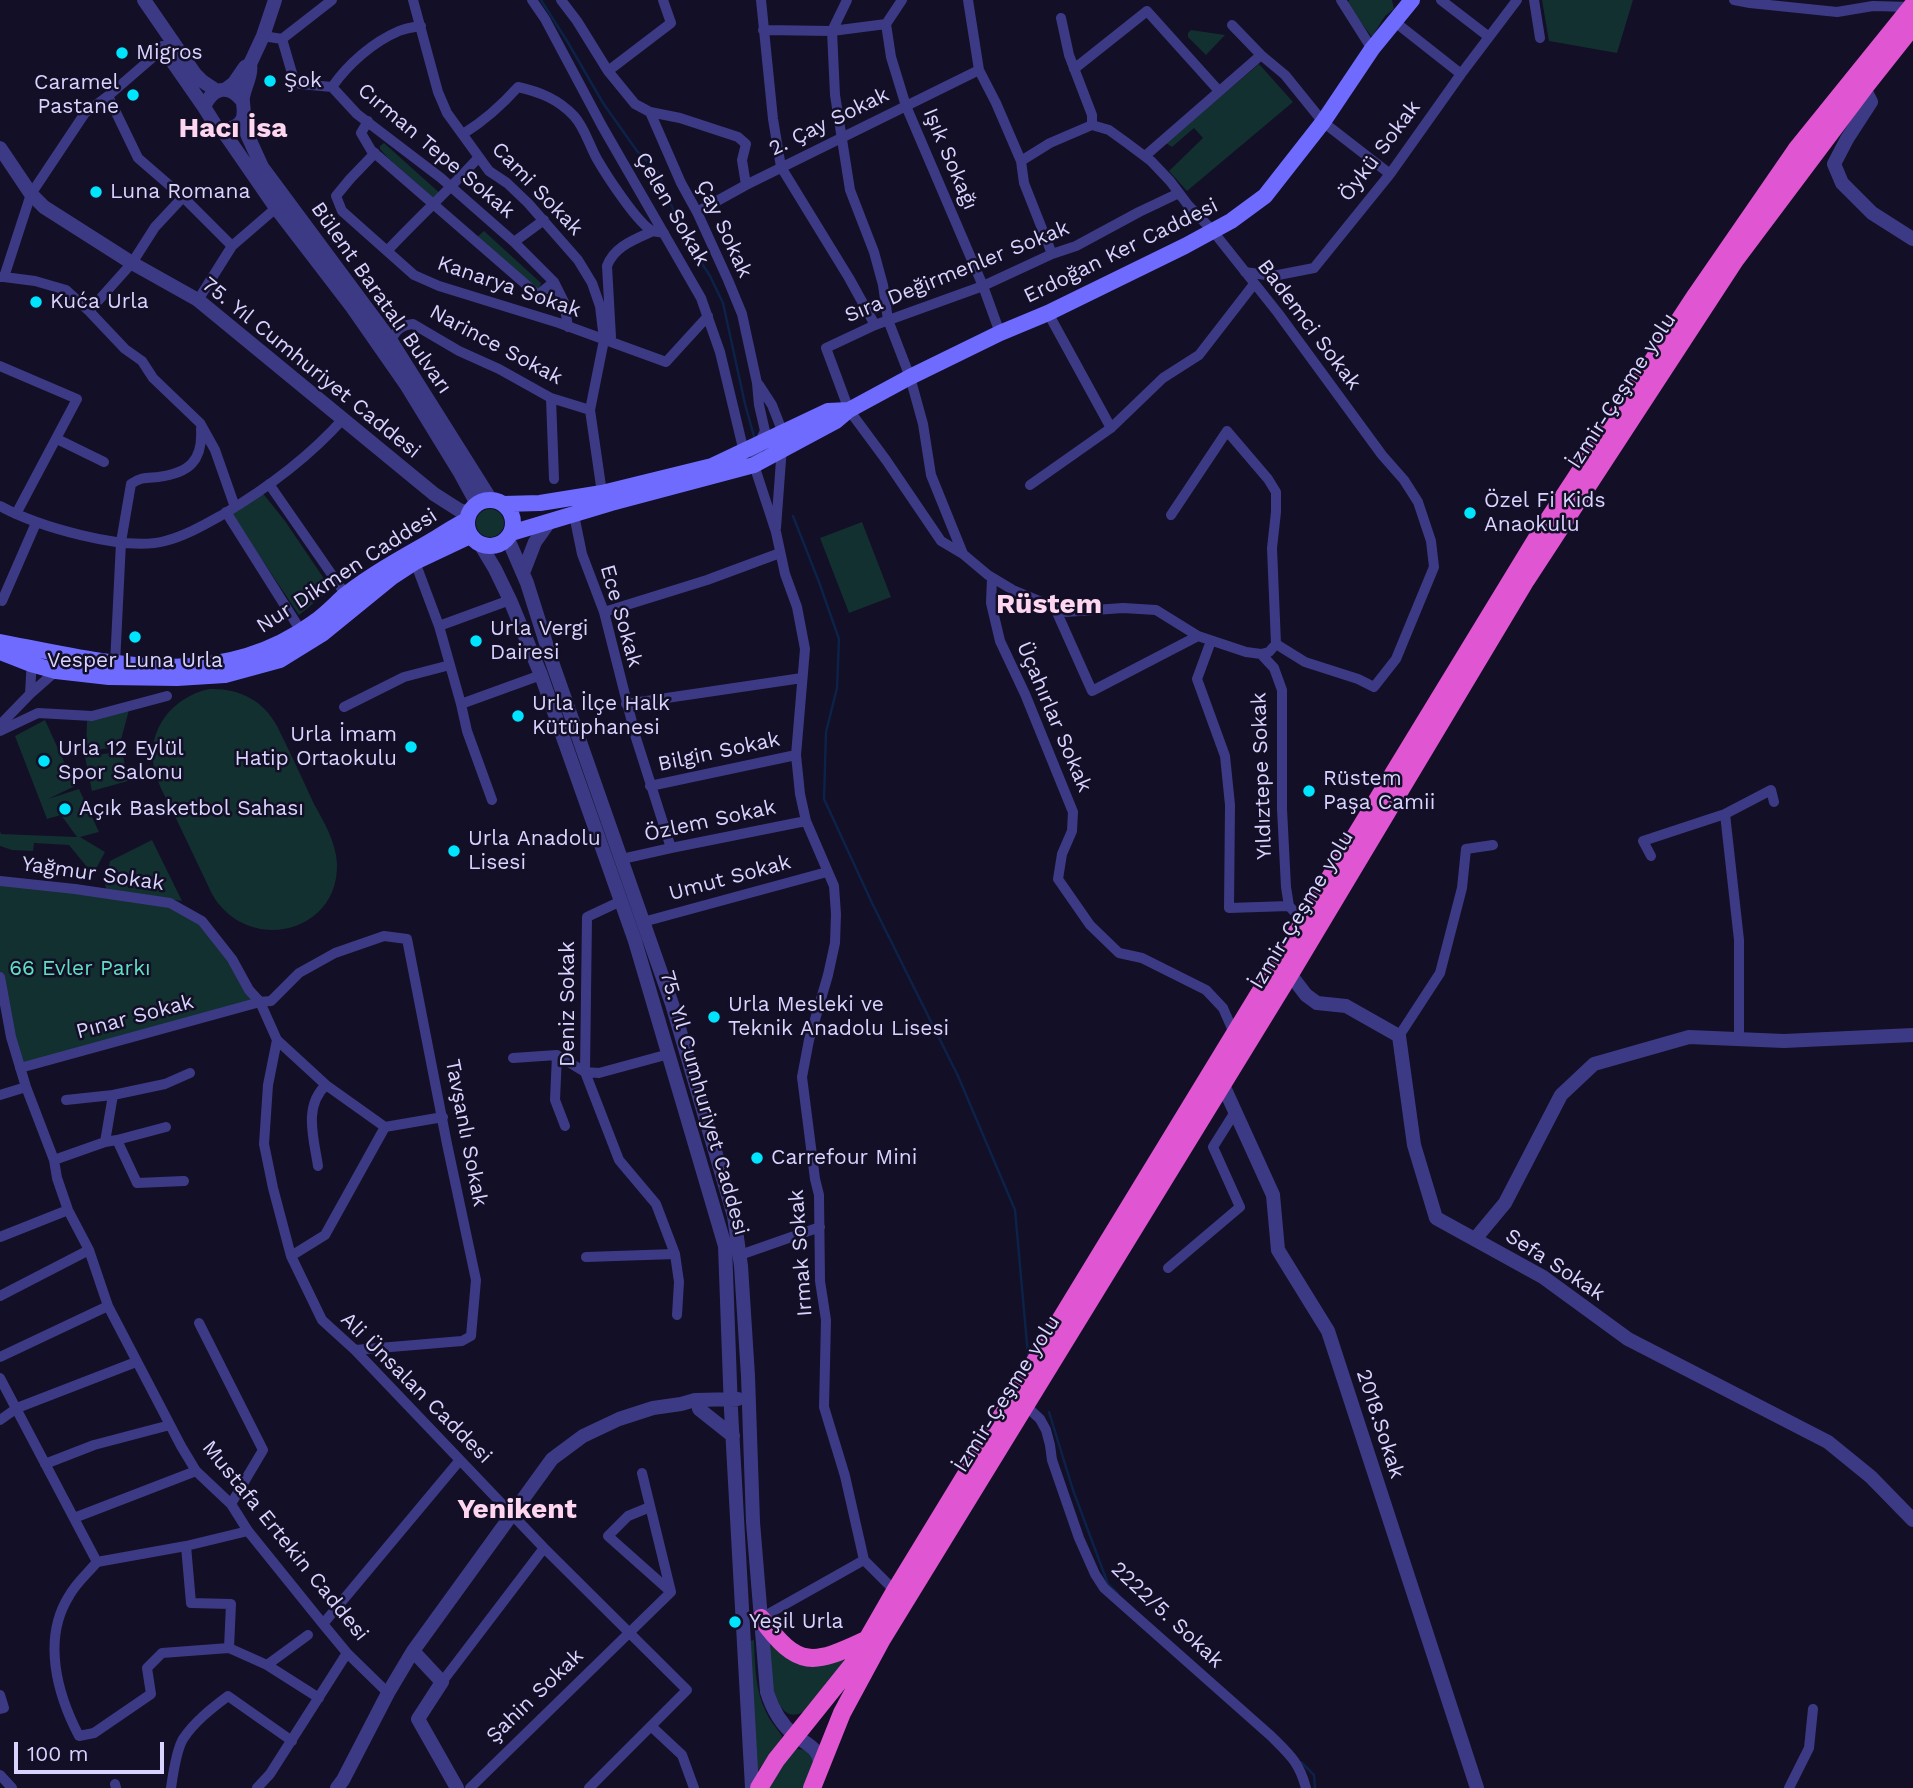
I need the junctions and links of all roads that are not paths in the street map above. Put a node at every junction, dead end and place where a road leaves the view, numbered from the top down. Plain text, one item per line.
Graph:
1 (144, 0) edge
2 (275, 0) edge
3 (332, 0) edge
4 (413, 0) edge
5 (532, 0) edge
6 (561, 0) edge
7 (663, 0) edge
8 (761, 0) edge
9 (846, 0) edge
10 (902, 0) edge
11 (968, 0) edge
12 (1341, 0) edge
13 (1412, 0) edge
14 (1441, 0) edge
15 (1517, 0) edge
16 (1534, 0) edge
17 (1734, 0) edge
18 (1912, 6) edge
19 (1061, 18) dead end
20 (1395, 22) junction
21 (886, 24) junction
22 (1232, 25) dead end
23 (421, 26) junction
24 (1913, 26) edge
25 (763, 30) junction
26 (832, 31) junction
27 (263, 36) junction
28 (1489, 37) junction
29 (1540, 38) dead end
30 (282, 39) junction
31 (168, 45) junction
32 (1372, 49) junction
33 (1261, 55) junction
34 (250, 64) junction
35 (1074, 69) junction
36 (979, 70) junction
37 (608, 71) junction
38 (1461, 74) junction
39 (332, 87) junction
40 (1864, 88) junction
41 (222, 90) junction
42 (1219, 92) junction
43 (108, 96) junction
44 (906, 106) junction
45 (204, 107) junction
46 (243, 109) junction
47 (650, 112) junction
48 (368, 121) junction
49 (1323, 122) junction
50 (1092, 125) junction
51 (223, 131) junction
52 (463, 134) junction
53 (842, 138) junction
54 (0, 148) edge
55 (375, 153) junction
56 (1144, 156) junction
57 (478, 158) junction
58 (1021, 161) junction
59 (781, 167) junction
60 (1390, 174) junction
61 (746, 184) junction
62 (451, 189) junction
63 (1178, 193) junction
64 (31, 194) junction
65 (183, 197) junction
66 (433, 203) junction
67 (276, 208) junction
68 (697, 212) junction
69 (544, 220) junction
70 (654, 230) junction
71 (1212, 230) junction
72 (1913, 239) edge
73 (514, 242) junction
74 (232, 246) junction
75 (387, 251) junction
76 (1052, 254) junction
77 (132, 263) junction
78 (1245, 272) junction
79 (2, 277) edge
80 (554, 282) junction
81 (1254, 284) junction
82 (983, 286) junction
83 (198, 300) junction
84 (89, 311) junction
85 (1048, 313) junction
86 (708, 316) junction
87 (888, 320) junction
88 (875, 325) junction
89 (569, 327) junction
90 (1000, 333) junction
91 (391, 341) junction
92 (608, 342) junction
93 (0, 366) edge
94 (910, 377) junction
95 (757, 383) junction
96 (551, 398) junction
97 (590, 410) junction
98 (849, 410) junction
99 (343, 419) junction
100 (200, 423) junction
101 (1111, 428) junction
102 (57, 439) junction
103 (783, 441) junction
104 (752, 454) junction
105 (104, 462) dead end
106 (554, 479) dead end
107 (269, 484) junction
108 (1031, 485) dead end
109 (602, 492) junction
110 (0, 506) edge
111 (231, 509) junction
112 (16, 514) junction
113 (574, 515) junction
114 (1171, 515) dead end
115 (480, 517) junction
116 (550, 521) junction
117 (36, 523) junction
118 (776, 532) junction
119 (509, 536) junction
120 (121, 542) junction
121 (780, 553) junction
122 (963, 554) junction
123 (415, 562) junction
124 (523, 573) junction
125 (992, 578) junction
126 (346, 595) junction
127 (510, 600) junction
128 (2, 601) dead end
129 (1054, 606) junction
130 (604, 612) junction
131 (439, 626) junction
132 (301, 631) junction
133 (1198, 636) junction
134 (1211, 641) junction
135 (0, 642) edge
136 (1276, 644) junction
137 (0, 652) edge
138 (58, 653) junction
139 (1261, 654) junction
140 (33, 656) junction
141 (115, 664) junction
142 (450, 665) junction
143 (56, 671) junction
144 (541, 675) junction
145 (802, 678) junction
146 (30, 694) junction
147 (167, 696) dead end
148 (461, 704) junction
149 (626, 704) junction
150 (344, 707) dead end
151 (0, 725) edge
152 (0, 731) edge
153 (796, 755) junction
154 (650, 786) junction
155 (492, 800) dead end
156 (1774, 802) dead end
157 (1725, 814) junction
158 (806, 821) junction
159 (1493, 845) dead end
160 (671, 848) junction
161 (1651, 856) dead end
162 (622, 859) junction
163 (827, 872) junction
164 (0, 881) edge
165 (621, 901) junction
166 (1289, 906) junction
167 (1303, 920) junction
168 (643, 922) junction
169 (384, 936) joint
170 (1290, 974) junction
171 (0, 976) edge
172 (260, 1002) junction
173 (1234, 1033) junction
174 (1913, 1035) edge
175 (1399, 1036) junction
176 (1739, 1039) junction
177 (277, 1040) junction
178 (669, 1054) junction
179 (557, 1055) junction
180 (513, 1058) dead end
181 (20, 1068) junction
182 (586, 1072) junction
183 (190, 1073) dead end
184 (326, 1085) junction
185 (1223, 1085) junction
186 (26, 1087) junction
187 (0, 1095) edge
188 (113, 1095) junction
189 (66, 1100) dead end
190 (1235, 1112) junction
191 (443, 1117) junction
192 (166, 1126) dead end
193 (565, 1126) dead end
194 (384, 1127) junction
195 (111, 1141) junction
196 (54, 1160) junction
197 (318, 1166) dead end
198 (184, 1181) dead end
199 (68, 1210) junction
200 (820, 1227) junction
201 (0, 1237) edge
202 (1475, 1239) junction
203 (89, 1250) junction
204 (675, 1254) junction
205 (740, 1255) junction
206 (291, 1256) junction
207 (586, 1257) dead end
208 (1168, 1268) dead end
209 (0, 1296) edge
210 (108, 1306) junction
211 (677, 1315) dead end
212 (199, 1323) dead end
213 (355, 1350) junction
214 (0, 1357) edge
215 (136, 1362) junction
216 (0, 1378) edge
217 (681, 1404) junction
218 (731, 1405) junction
219 (749, 1405) junction
220 (1026, 1406) junction
221 (17, 1408) junction
222 (699, 1409) junction
223 (0, 1420) edge
224 (170, 1424) junction
225 (733, 1436) junction
226 (460, 1460) junction
227 (45, 1464) junction
228 (197, 1471) junction
229 (642, 1473) dead end
230 (231, 1504) junction
231 (650, 1507) junction
232 (512, 1514) junction
233 (74, 1518) junction
234 (1913, 1520) edge
235 (248, 1531) junction
236 (186, 1546) junction
237 (544, 1548) junction
238 (864, 1560) junction
239 (97, 1562) junction
240 (895, 1591) junction
241 (671, 1592) junction
242 (761, 1618) junction
243 (323, 1624) junction
244 (628, 1633) junction
245 (308, 1635) dead end
246 (866, 1640) junction
247 (229, 1648) junction
248 (413, 1651) junction
249 (347, 1653) junction
250 (267, 1665) junction
251 (442, 1682) junction
252 (388, 1693) junction
253 (0, 1695) edge
254 (320, 1698) junction
255 (2, 1708) edge
256 (1813, 1709) dead end
257 (652, 1727) junction
258 (795, 1736) junction
259 (292, 1741) junction
260 (0, 1775) edge
261 (816, 1781) edge
262 (12, 1788) edge
263 (171, 1788) edge
264 (257, 1788) edge
265 (337, 1788) edge
266 (457, 1788) edge
267 (470, 1788) edge
268 (589, 1788) edge
269 (694, 1788) edge
270 (752, 1788) edge
271 (759, 1788) edge
272 (1306, 1788) edge
273 (1477, 1788) edge
274 (1789, 1788) edge

1 - 31 street, Bülent Baratalı Bulvarı
2 - 27 street
3 - 30 street
4 - 23 street, Cami Sokak
5 - 70 street, Çelen Sokak
6 - 37 street
7 - 37 street
8 - 25 street
9 - 26 street
10 - 21 street
11 - 36 street
12 - 32 street
13 - 20 main road, Erdoğan Ker Caddesi
14 - 28 street
15 - 28 street, Öykü Sokak
16 - 29 street
17 - 18 street
18 - 167 highway, İzmir-Çeşme yolu
19 - 35 street
20 - 32 main road, Erdoğan Ker Caddesi
20 - 38 street
21 - 26 street
21 - 44 street, Işık Sokağı
22 - 33 street
23 - 39 street
23 - 52 street, Cami Sokak
24 - 40 highway, İzmir-Çeşme yolu
25 - 26 street
25 - 59 street
26 - 53 street
27 - 30 street
27 - 34 street
28 - 38 street, Öykü Sokak
30 - 39 street, Cırman Tepe Sokak
31 - 41 street, Bülent Baratalı Bulvarı
31 - 43 street
31 - 45 street, Bülent Baratalı Bulvarı
32 - 49 main road, Erdoğan Ker Caddesi
33 - 42 street
33 - 49 street
34 - 41 street
34 - 46 street
35 - 42 street
35 - 50 street
36 - 44 street, 2. Çay Sokak
36 - 58 street
37 - 47 street
38 - 60 street, Öykü Sokak
39 - 48 street, Cırman Tepe Sokak
40 - 72 street
40 - 170 highway, İzmir-Çeşme yolu
41 - 45 street
41 - 46 street, Bülent Baratalı Bulvarı
42 - 56 street
43 - 64 street
43 - 65 street
44 - 53 street, 2. Çay Sokak
44 - 82 street, Işık Sokağı
45 - 51 street, Bülent Baratalı Bulvarı
46 - 51 street
46 - 91 street, Bülent Baratalı Bulvarı
47 - 61 street
47 - 68 street, Çay Sokak
48 - 55 street
48 - 62 street, Cırman Tepe Sokak
49 - 60 street
49 - 71 main road, Erdoğan Ker Caddesi
50 - 56 street, Bademci Sokak
50 - 58 street
51 - 67 street, Bülent Baratalı Bulvarı
52 - 57 street, Cami Sokak
52 - 70 street
53 - 59 street, 2. Çay Sokak
53 - 87 street
54 - 64 street, 75. Yıl Cumhuriyet Caddesi
55 - 66 street
55 - 75 street, Kanarya Sokak
56 - 63 street, Bademci Sokak
57 - 62 street
57 - 69 street, Cami Sokak
58 - 76 street
59 - 61 street, 2. Çay Sokak
59 - 88 street
60 - 78 street, Öykü Sokak
61 - 68 street, 2. Çay Sokak
62 - 66 street
62 - 73 street, Cırman Tepe Sokak
63 - 71 street, Bademci Sokak
63 - 76 street, Sıra Değirmenler Sokak
64 - 77 street, 75. Yıl Cumhuriyet Caddesi
64 - 79 street
65 - 74 street
65 - 77 street
66 - 75 street
66 - 80 street
67 - 74 street
67 - 115 street, Bülent Baratalı Bulvarı
68 - 95 street, Çay Sokak
69 - 73 street
69 - 92 street, Cami Sokak
70 - 86 street, Çelen Sokak
70 - 92 street
71 - 78 street, Bademci Sokak
71 - 85 main road, Erdoğan Ker Caddesi
73 - 80 street, Cırman Tepe Sokak
74 - 83 street
75 - 89 street, Kanarya Sokak
76 - 82 street, Sıra Değirmenler Sokak
77 - 83 street, 75. Yıl Cumhuriyet Caddesi
77 - 84 street
78 - 81 street, Bademci Sokak
79 - 84 street
80 - 89 street, Cırman Tepe Sokak
81 - 101 street
81 - 136 street, Bademci Sokak
82 - 87 street, Sıra Değirmenler Sokak
82 - 90 street, Işık Sokağı
83 - 99 street, 75. Yıl Cumhuriyet Caddesi
84 - 100 street
85 - 90 main road, Erdoğan Ker Caddesi
85 - 101 street
86 - 92 street, Kanarya Sokak
86 - 104 street, Çelen Sokak
87 - 88 street, Sıra Değirmenler Sokak
87 - 94 street
88 - 98 street, Sıra Değirmenler Sokak
89 - 92 street, Kanarya Sokak
90 - 94 main road, Erdoğan Ker Caddesi
91 - 96 street, Narince Sokak
91 - 115 street, Bülent Baratalı Bulvarı
92 - 97 street, Cami Sokak
93 - 102 street
94 - 98 main road, Erdoğan Ker Caddesi
94 - 122 street
95 - 103 street
95 - 104 street
96 - 97 street, Narince Sokak
96 - 106 street
97 - 109 street, Cami Sokak
98 - 103 main road, Erdoğan Ker Caddesi
98 - 122 street
99 - 107 street
99 - 115 street, 75. Yıl Cumhuriyet Caddesi
100 - 111 street
100 - 120 street
101 - 108 street
102 - 105 street
102 - 112 street
103 - 104 main road, Erdoğan Ker Caddesi
103 - 118 street
104 - 109 main road, Erdoğan Ker Caddesi
104 - 113 main road, Erdoğan Ker Caddesi
104 - 118 street, Çelen Sokak
107 - 111 street
107 - 126 street
109 - 115 main road, Erdoğan Ker Caddesi
110 - 112 street
111 - 120 street
111 - 132 street
112 - 117 street
113 - 116 main road, Erdoğan Ker Caddesi
113 - 130 street, Ece Sokak
114 - 136 street
115 - 119 main road, Erdoğan Ker Caddesi
115 - 119 main road
115 - 123 main road, Nur Dikmen Caddesi
115 - 126 main road, Nur Dikmen Caddesi
115 - 127 street, 75. Yıl Cumhuriyet Caddesi
116 - 119 main road, Erdoğan Ker Caddesi
116 - 124 street
117 - 120 street
117 - 128 street
118 - 121 street, Irmak Sokak
119 - 124 street, 75. Yıl Cumhuriyet Caddesi
120 - 141 street
121 - 130 street
121 - 145 street, Irmak Sokak
122 - 125 street
123 - 131 street
123 - 143 main road, Nur Dikmen Caddesi
124 - 162 street, 75. Yıl Cumhuriyet Caddesi
125 - 129 street
125 - 173 street, Üçahırlar Sokak
126 - 132 main road, Nur Dikmen Caddesi
127 - 131 street
127 - 144 street, 75. Yıl Cumhuriyet Caddesi
129 - 133 street
129 - 133 street
130 - 149 street, Ece Sokak
131 - 142 street
132 - 141 main road, Nur Dikmen Caddesi
133 - 134 street
134 - 139 street
134 - 166 street
135 - 140 main road, Nur Dikmen Caddesi
136 - 139 street
137 - 140 main road, Nur Dikmen Caddesi
138 - 140 main road, Nur Dikmen Caddesi
138 - 141 main road, Nur Dikmen Caddesi
138 - 143 street
139 - 166 street, Yıldıztepe Sokak
140 - 143 main road, Nur Dikmen Caddesi
140 - 146 street
142 - 148 street
142 - 150 street
143 - 146 street
144 - 148 street
144 - 165 street, 75. Yıl Cumhuriyet Caddesi
145 - 149 street
145 - 153 street, Irmak Sokak
146 - 151 street
147 - 152 street
148 - 155 street
149 - 154 street, Ece Sokak
153 - 154 street, Bilgin Sokak
153 - 158 street, Irmak Sokak
154 - 160 street, Ece Sokak
156 - 157 street
157 - 161 street
157 - 176 street
158 - 160 street, Özlem Sokak
158 - 163 street, Irmak Sokak
159 - 175 street
160 - 162 street, Özlem Sokak
162 - 168 street, 75. Yıl Cumhuriyet Caddesi
163 - 168 street, Umut Sokak
163 - 200 street, Irmak Sokak
164 - 172 street, Yağmur Sokak
165 - 178 street, 75. Yıl Cumhuriyet Caddesi
165 - 182 street, Deniz Sokak
166 - 167 street
167 - 173 highway, İzmir-Çeşme yolu
168 - 205 street, 75. Yıl Cumhuriyet Caddesi
169 - 172 street, Pınar Sokak
169 - 191 street, Tavşanlı Sokak
170 - 175 street
170 - 185 highway, İzmir-Çeşme yolu
171 - 181 street, Mustafa Ertekin Caddesi
172 - 177 street
172 - 181 street, Pınar Sokak
173 - 240 highway, İzmir-Çeşme yolu
174 - 176 street
175 - 202 street, Sefa Sokak
176 - 202 street
177 - 184 street
177 - 206 street, Ali Ünsalan Caddesi
178 - 182 street
178 - 218 street, 75. Yıl Cumhuriyet Caddesi
179 - 180 street
179 - 182 street
179 - 193 street
181 - 186 street, Mustafa Ertekin Caddesi
182 - 204 street, Deniz Sokak
183 - 188 street
184 - 194 street
184 - 197 street
185 - 190 street, 2018.Sokak
185 - 220 highway, İzmir-Çeşme yolu
186 - 187 street
186 - 196 street, Mustafa Ertekin Caddesi
188 - 189 street
188 - 195 street
190 - 208 street
190 - 273 street, 2018.Sokak
191 - 194 street
191 - 213 street, Tavşanlı Sokak
192 - 195 street
194 - 206 street
195 - 196 street
195 - 198 street
196 - 199 street, Mustafa Ertekin Caddesi
199 - 201 street
199 - 203 street, Mustafa Ertekin Caddesi
200 - 205 street
200 - 238 street, Irmak Sokak
202 - 234 street, Sefa Sokak
203 - 209 street
203 - 210 street, Mustafa Ertekin Caddesi
204 - 207 street
204 - 211 street, Deniz Sokak
205 - 219 street, 75. Yıl Cumhuriyet Caddesi
206 - 213 street, Ali Ünsalan Caddesi
210 - 214 street
210 - 215 street, Mustafa Ertekin Caddesi
212 - 230 street
213 - 226 street, Ali Ünsalan Caddesi
215 - 221 street
215 - 224 street, Mustafa Ertekin Caddesi
216 - 221 street
217 - 218 street
217 - 222 street
217 - 232 street
218 - 219 street
218 - 222 street
218 - 225 street, 75. Yıl Cumhuriyet Caddesi
219 - 242 street, 75. Yıl Cumhuriyet Caddesi
220 - 261 highway, İzmir-Çeşme yolu
220 - 272 street, 2222/5. Sokak
221 - 223 street
221 - 227 street
222 - 225 street
224 - 227 street
224 - 228 street, Mustafa Ertekin Caddesi
225 - 270 street, 75. Yıl Cumhuriyet Caddesi
226 - 232 street, Ali Ünsalan Caddesi
226 - 243 street
227 - 233 street
228 - 230 street, Mustafa Ertekin Caddesi
228 - 233 street
229 - 231 street
230 - 235 street, Mustafa Ertekin Caddesi
231 - 241 street
231 - 241 street
232 - 237 street, Ali Ünsalan Caddesi
232 - 248 street
233 - 239 street
235 - 236 street
235 - 243 street, Mustafa Ertekin Caddesi
236 - 239 street
236 - 247 street
237 - 244 street, Ali Ünsalan Caddesi
237 - 251 street
238 - 240 street
238 - 242 street
239 - 247 street
240 - 246 highway, İzmir-Çeşme yolu
241 - 244 street, Şahin Sokak
242 - 246 highway
242 - 258 street, 75. Yıl Cumhuriyet Caddesi
243 - 249 street, Mustafa Ertekin Caddesi
244 - 257 street, Ali Ünsalan Caddesi
244 - 267 street, Şahin Sokak
245 - 250 street
246 - 258 highway, İzmir-Çeşme yolu
247 - 250 street
248 - 251 street
248 - 252 street
249 - 252 street, Mustafa Ertekin Caddesi
249 - 254 street
250 - 254 street
251 - 266 street
252 - 265 street
253 - 255 street
254 - 259 street
256 - 274 street
257 - 268 street
257 - 269 street
258 - 261 street, 75. Yıl Cumhuriyet Caddesi
258 - 271 highway, İzmir-Çeşme yolu
259 - 263 street
259 - 264 street
260 - 262 street

